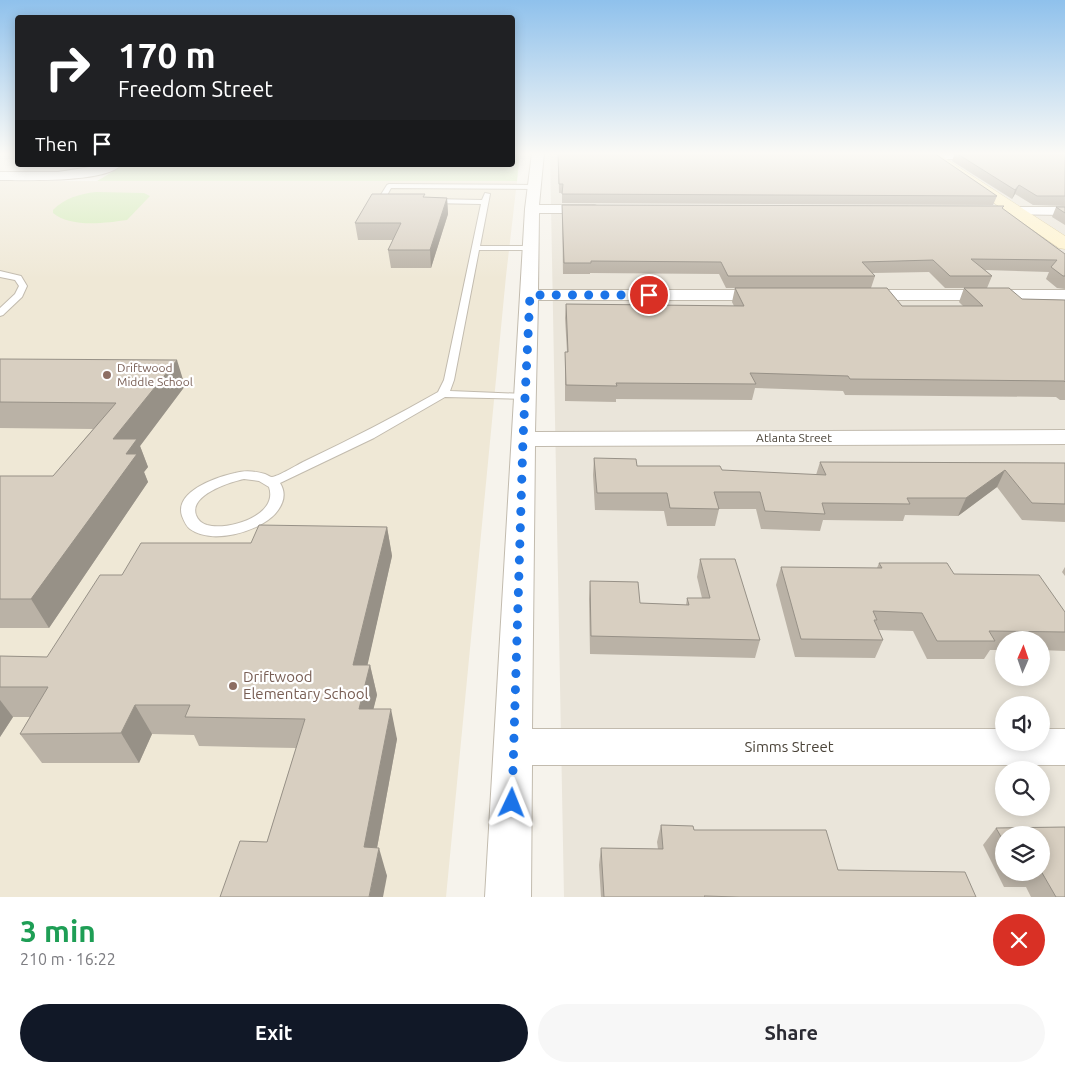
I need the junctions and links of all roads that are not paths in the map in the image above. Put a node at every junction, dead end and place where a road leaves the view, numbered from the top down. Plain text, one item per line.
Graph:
1 (384, 195) edge
2 (487, 195) edge
3 (522, 195) edge
4 (535, 195) edge
5 (989, 195) edge
6 (534, 198) junction
7 (399, 201) edge
8 (418, 201) edge
9 (485, 202) junction
10 (611, 210) edge
11 (984, 210) edge
12 (1013, 211) junction
13 (1065, 211) edge
14 (1065, 244) edge
15 (476, 248) junction
16 (531, 248) junction
17 (0, 274) edge
18 (530, 295) junction
19 (788, 295) edge
20 (847, 295) edge
21 (1065, 295) edge
22 (0, 313) edge
23 (443, 394) junction
24 (525, 397) junction
25 (1065, 438) edge
26 (523, 439) junction
27 (272, 482) junction
28 (514, 747) junction
29 (1065, 747) edge
30 (508, 897) edge

1 - 7 lane
2 - 9 lane
3 - 6 lane
4 - 6 street
5 - 12 street
6 - 10 street
6 - 16 street
8 - 9 lane
9 - 15 lane
11 - 12 street
12 - 13 street
12 - 14 street
15 - 16 lane
15 - 23 lane
16 - 18 street
17 - 22 lane
18 - 19 street
18 - 24 street
20 - 21 street
23 - 24 lane
23 - 27 lane
24 - 26 street
25 - 26 street, Atlanta Street
26 - 28 street
27 - 27 lane
28 - 29 street, Simms Street
28 - 30 street

